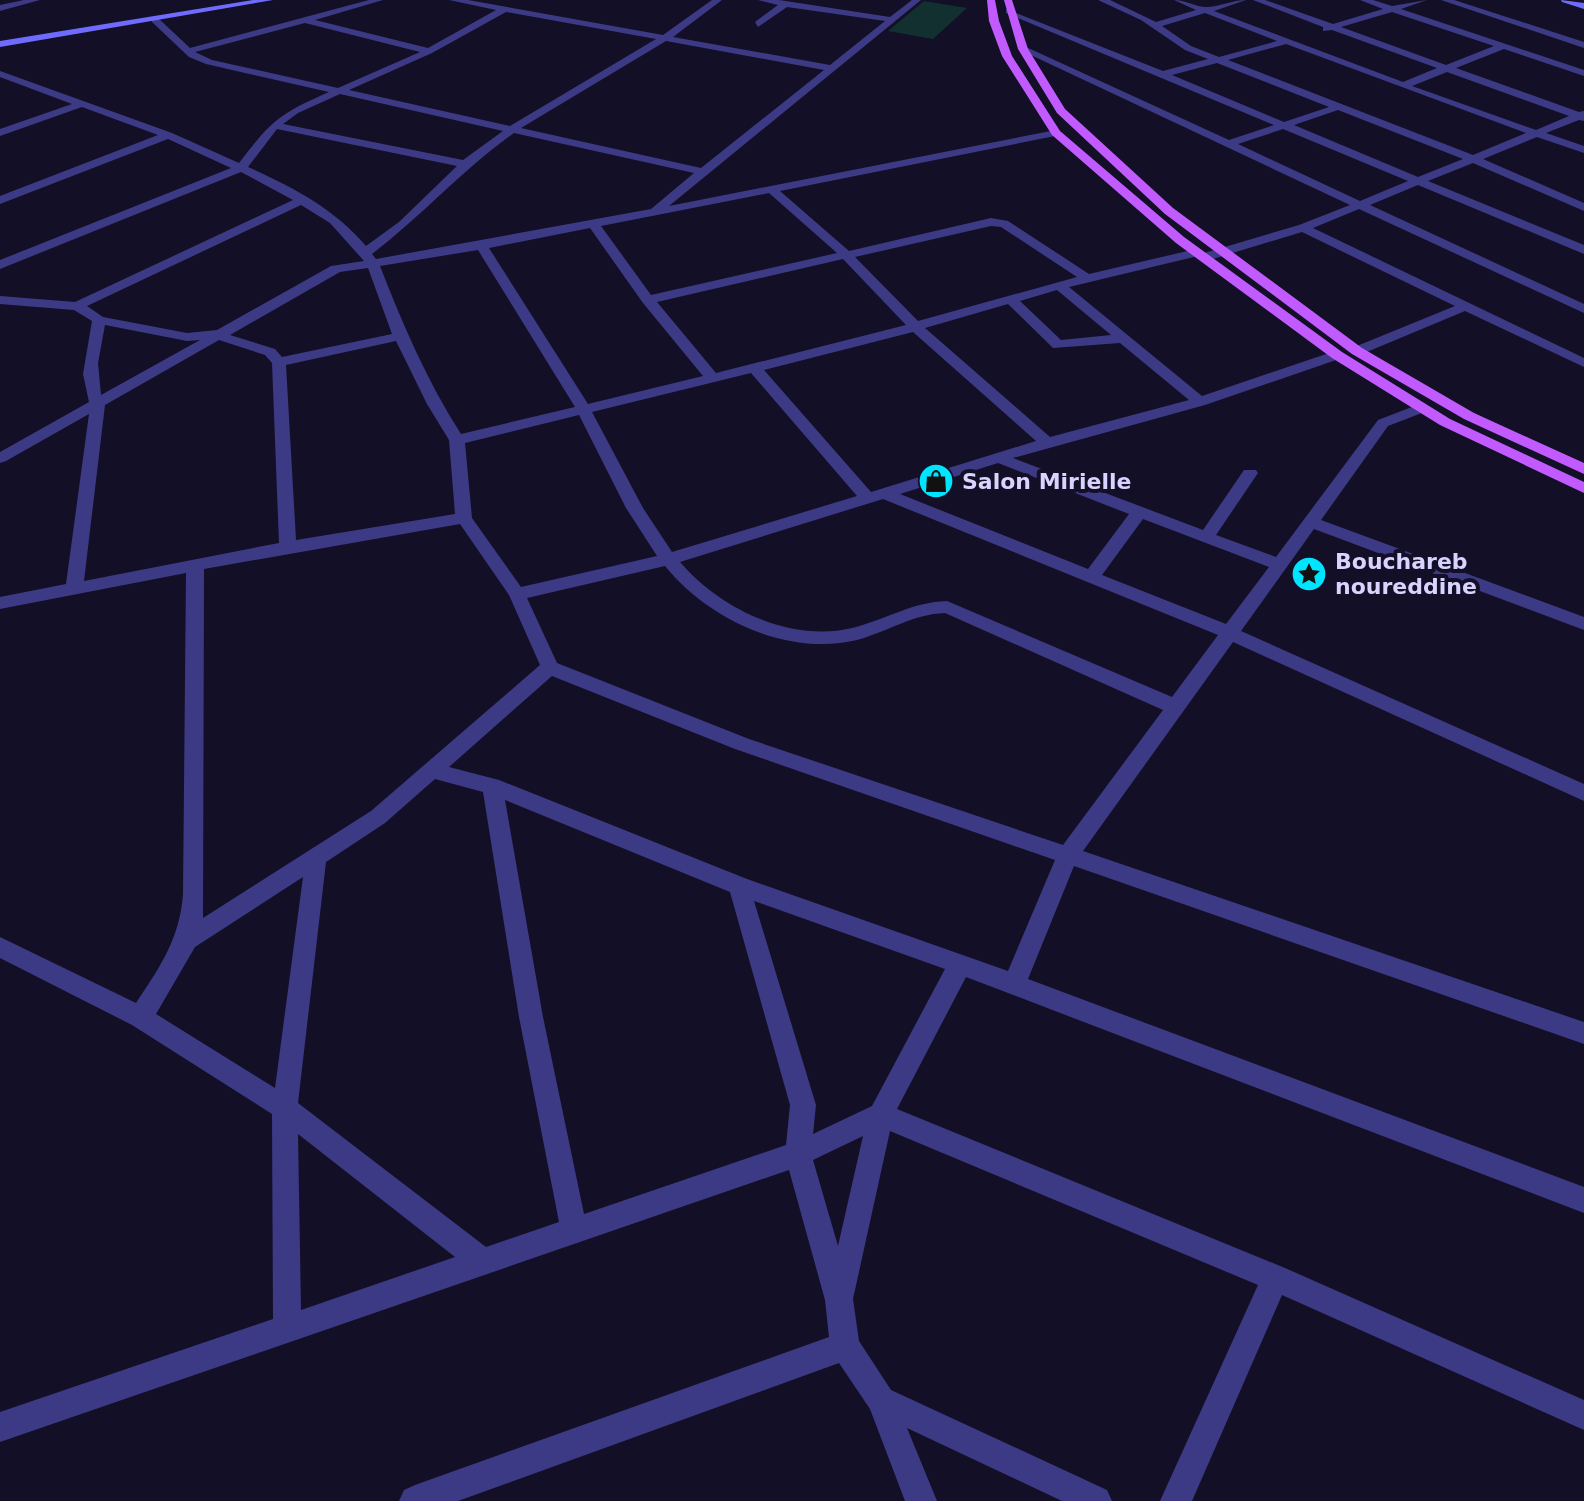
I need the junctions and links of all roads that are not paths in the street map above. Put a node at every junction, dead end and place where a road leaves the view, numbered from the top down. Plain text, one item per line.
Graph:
1 (36, 0) edge
2 (265, 0) edge
3 (330, 0) edge
4 (379, 0) edge
5 (453, 0) edge
6 (718, 0) edge
7 (762, 0) edge
8 (917, 0) edge
9 (991, 0) edge
10 (1102, 0) edge
11 (1178, 0) edge
12 (1242, 0) edge
13 (1257, 0) edge
14 (1364, 0) edge
15 (1423, 0) edge
16 (1445, 0) edge
17 (1565, 0) edge
18 (778, 2) edge
19 (1582, 4) edge
20 (1008, 5) edge
21 (0, 8) edge
22 (355, 8) junction
23 (1391, 9) junction
24 (503, 10) junction
25 (1205, 11) junction
26 (155, 20) junction
27 (304, 20) junction
28 (893, 20) junction
29 (758, 24) dead end
30 (1154, 25) junction
31 (1330, 28) junction
32 (1316, 32) dead end
33 (1303, 37) dead end
34 (663, 39) junction
35 (1289, 41) junction
36 (0, 44) edge
37 (1584, 45) edge
38 (1504, 46) junction
39 (1023, 49) junction
40 (189, 51) junction
41 (429, 51) junction
42 (1215, 58) junction
43 (832, 68) junction
44 (1441, 69) junction
45 (1584, 73) edge
46 (1164, 74) junction
47 (3, 78) edge
48 (1404, 85) junction
49 (338, 90) junction
50 (79, 105) junction
51 (1338, 107) junction
52 (1582, 116) edge
53 (274, 125) junction
54 (1285, 126) junction
55 (514, 128) junction
56 (0, 133) edge
57 (1056, 133) junction
58 (1539, 133) junction
59 (168, 135) junction
60 (1228, 144) junction
61 (1584, 150) edge
62 (1475, 160) junction
63 (464, 164) junction
64 (241, 168) junction
65 (704, 172) junction
66 (1424, 182) junction
67 (771, 189) junction
68 (0, 200) edge
69 (301, 200) junction
70 (1358, 205) junction
71 (1584, 207) edge
72 (654, 212) junction
73 (593, 224) junction
74 (1303, 228) junction
75 (481, 246) junction
76 (1584, 250) edge
77 (1222, 253) junction
78 (846, 255) junction
79 (1199, 255) junction
80 (368, 257) junction
81 (0, 265) edge
82 (1087, 278) junction
83 (1060, 286) junction
84 (0, 300) edge
85 (648, 300) junction
86 (1011, 300) junction
87 (77, 306) junction
88 (1466, 306) junction
89 (1584, 309) edge
90 (99, 320) junction
91 (916, 327) junction
92 (214, 334) junction
93 (400, 336) junction
94 (1124, 338) junction
95 (1357, 351) junction
96 (1337, 355) junction
97 (279, 362) junction
98 (1584, 363) edge
99 (755, 369) junction
100 (712, 378) junction
101 (1200, 402) junction
102 (98, 405) junction
103 (1422, 408) junction
104 (584, 410) junction
105 (457, 440) junction
106 (1047, 443) junction
107 (0, 458) edge
108 (998, 458) junction
109 (1584, 469) edge
110 (1250, 473) dead end
111 (1584, 488) edge
112 (876, 496) junction
113 (1140, 511) junction
114 (464, 518) junction
115 (1311, 522) junction
116 (1207, 536) junction
117 (288, 547) junction
118 (666, 560) junction
119 (195, 565) junction
120 (1280, 565) junction
121 (1093, 575) junction
122 (74, 588) junction
123 (517, 594) junction
124 (0, 603) edge
125 (1584, 624) edge
126 (1230, 633) junction
127 (550, 667) junction
128 (1176, 707) junction
129 (432, 770) junction
130 (492, 786) junction
131 (1584, 793) edge
132 (1068, 855) junction
133 (316, 859) junction
134 (739, 886) junction
135 (190, 939) junction
136 (1, 952) edge
137 (960, 964) junction
138 (1014, 984) junction
139 (140, 1017) junction
140 (1584, 1033) edge
141 (285, 1108) junction
142 (881, 1115) junction
143 (798, 1154) junction
144 (1584, 1200) edge
145 (574, 1229) junction
146 (482, 1261) junction
147 (1275, 1278) junction
148 (839, 1300) junction
149 (287, 1328) junction
150 (845, 1346) junction
151 (881, 1400) junction
152 (1584, 1415) edge
153 (0, 1427) edge
154 (415, 1501) edge
155 (921, 1501) edge
156 (1096, 1501) edge
157 (1176, 1501) edge

1 - 21 street
2 - 26 main road
3 - 22 street
4 - 22 street
5 - 24 street
6 - 34 street
7 - 18 street
8 - 28 street
9 - 57 main road
10 - 30 street
11 - 25 street
12 - 25 street
13 - 31 street
14 - 23 street
15 - 23 street
16 - 37 street
17 - 19 main road
18 - 28 street
18 - 29 street
20 - 39 main road
20 - 46 street
22 - 27 street
23 - 31 street
23 - 38 street
24 - 34 street
24 - 41 street
25 - 30 street
25 - 35 street
26 - 36 main road
26 - 40 street
27 - 40 street
27 - 41 street
28 - 43 street
30 - 42 street
31 - 32 street
31 - 44 street
33 - 35 street
34 - 43 street
34 - 55 street
35 - 42 street
35 - 48 street
38 - 44 street
38 - 45 street
39 - 60 street
39 - 77 main road
40 - 49 street
41 - 49 street
42 - 46 street
42 - 51 street
43 - 65 street
44 - 48 street
44 - 52 street
46 - 54 street
47 - 50 street
48 - 58 street
49 - 53 street
49 - 55 street
50 - 56 street
50 - 59 street
51 - 54 street
51 - 62 street
52 - 58 street
53 - 63 street
53 - 64 street
54 - 60 street
54 - 66 street
55 - 63 street
55 - 65 street
57 - 67 street
57 - 79 main road
58 - 61 street
58 - 62 street
59 - 64 street
59 - 68 street
60 - 70 street
62 - 66 street
62 - 71 street
63 - 80 street
64 - 69 street
64 - 81 street
65 - 72 street
66 - 70 street
66 - 76 street
67 - 72 street
67 - 78 street
69 - 80 street
69 - 87 street
70 - 74 street
70 - 89 street
72 - 73 street
73 - 75 street
73 - 85 street
74 - 77 street
74 - 88 street
75 - 80 street
75 - 104 street
77 - 79 street
77 - 95 main road
78 - 82 street
78 - 85 street
78 - 91 street
79 - 82 street
79 - 96 main road
80 - 92 street
80 - 93 street
82 - 83 street
83 - 86 street
83 - 94 street
84 - 87 street
85 - 100 street
86 - 91 street
86 - 94 street
87 - 90 street
88 - 95 street
88 - 98 street
90 - 92 street
90 - 102 street
91 - 99 street
91 - 106 street
92 - 97 street
92 - 102 street
93 - 97 street
93 - 105 street
94 - 101 street
95 - 109 main road
96 - 101 street
96 - 103 main road
97 - 117 street
99 - 100 street
99 - 112 street
100 - 104 street
101 - 106 street
102 - 107 street
102 - 122 street
103 - 111 main road
103 - 115 street
104 - 105 street
104 - 118 street
105 - 114 street
106 - 108 street
108 - 112 street
108 - 113 street
110 - 116 street
112 - 118 street
112 - 121 street
113 - 116 street
113 - 121 street
114 - 117 street
114 - 123 street
115 - 120 street
115 - 125 street
116 - 120 street
117 - 119 street
118 - 123 street
118 - 128 street
119 - 122 street
119 - 135 street
120 - 126 street
121 - 126 street
122 - 124 street
123 - 127 street
126 - 128 street
126 - 131 street
127 - 129 street
127 - 132 street
128 - 132 street
129 - 130 street
129 - 133 street
130 - 134 street
130 - 145 street
132 - 138 street
132 - 140 street
133 - 135 street
133 - 141 street
134 - 137 street
134 - 143 street
135 - 139 street
136 - 139 street
137 - 138 street
137 - 142 street
138 - 144 street
139 - 141 street
141 - 146 street
141 - 149 street
142 - 143 street
142 - 147 street
142 - 148 street
143 - 145 street
143 - 148 street
145 - 146 street
146 - 149 street
147 - 152 street
147 - 157 street
148 - 150 street
149 - 153 street
150 - 151 street
150 - 154 street
151 - 155 street
151 - 156 street

